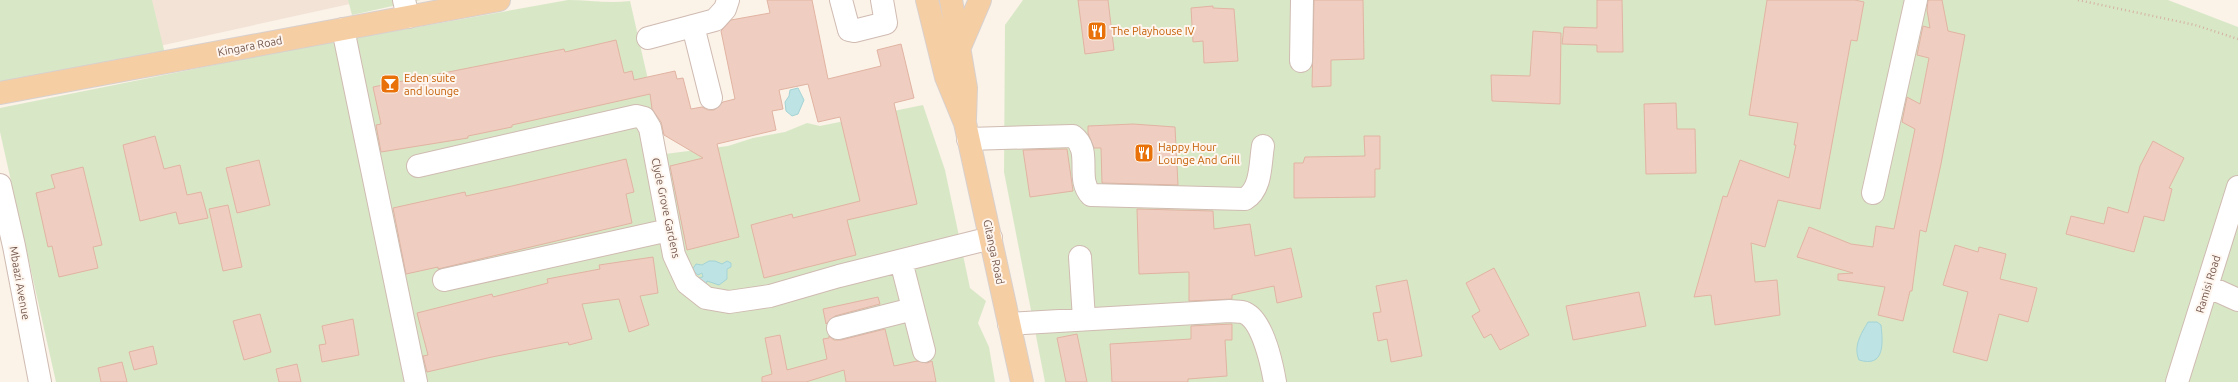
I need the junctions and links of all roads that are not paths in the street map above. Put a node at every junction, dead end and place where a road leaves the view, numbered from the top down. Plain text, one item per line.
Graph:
1 (499, 0) edge
2 (728, 0) edge
3 (841, 0) edge
4 (882, 0) edge
5 (927, 0) edge
6 (951, 0) edge
7 (980, 0) edge
8 (1302, 0) edge
9 (1916, 0) edge
10 (406, 9) edge
11 (693, 26) junction
12 (343, 29) junction
13 (648, 38) dead end
14 (959, 49) junction
15 (1301, 61) dead end
16 (0, 93) edge
17 (711, 98) dead end
18 (967, 131) junction
19 (1263, 146) dead end
20 (418, 166) dead end
21 (0, 185) edge
22 (2238, 187) edge
23 (1873, 193) dead end
24 (669, 230) junction
25 (991, 238) junction
26 (1080, 257) dead end
27 (901, 261) junction
28 (444, 280) dead end
29 (2207, 286) junction
30 (2238, 300) edge
31 (913, 309) junction
32 (1084, 319) junction
33 (1009, 324) junction
34 (838, 328) dead end
35 (924, 351) dead end
36 (40, 382) edge
37 (416, 382) edge
38 (1022, 382) edge
39 (1275, 382) edge
40 (2177, 382) edge

1 - 10 main road, Kingara Road
2 - 11 street
3 - 4 street
5 - 18 main road, Gitanga Road
6 - 14 main road, Gitanga Road
7 - 14 main road
8 - 15 street
9 - 23 street
10 - 12 main road, Kingara Road
11 - 13 street
11 - 17 street
12 - 16 main road, Kingara Road
12 - 37 street
14 - 18 main road, Gitanga Road
18 - 19 street
18 - 25 main road, Gitanga Road
20 - 24 street, Clyde Grove Gardens
21 - 36 street, Mbaazi Avenue
22 - 29 street, Ramisi Road
24 - 27 street, Clyde Grove Gardens
24 - 28 street
25 - 27 street, Clyde Grove Gardens
25 - 33 main road, Gitanga Road
26 - 32 street
27 - 31 street
29 - 30 street
29 - 40 street, Ramisi Road
31 - 34 street
31 - 35 street
32 - 33 street
32 - 39 street
33 - 38 main road, Gitanga Road

